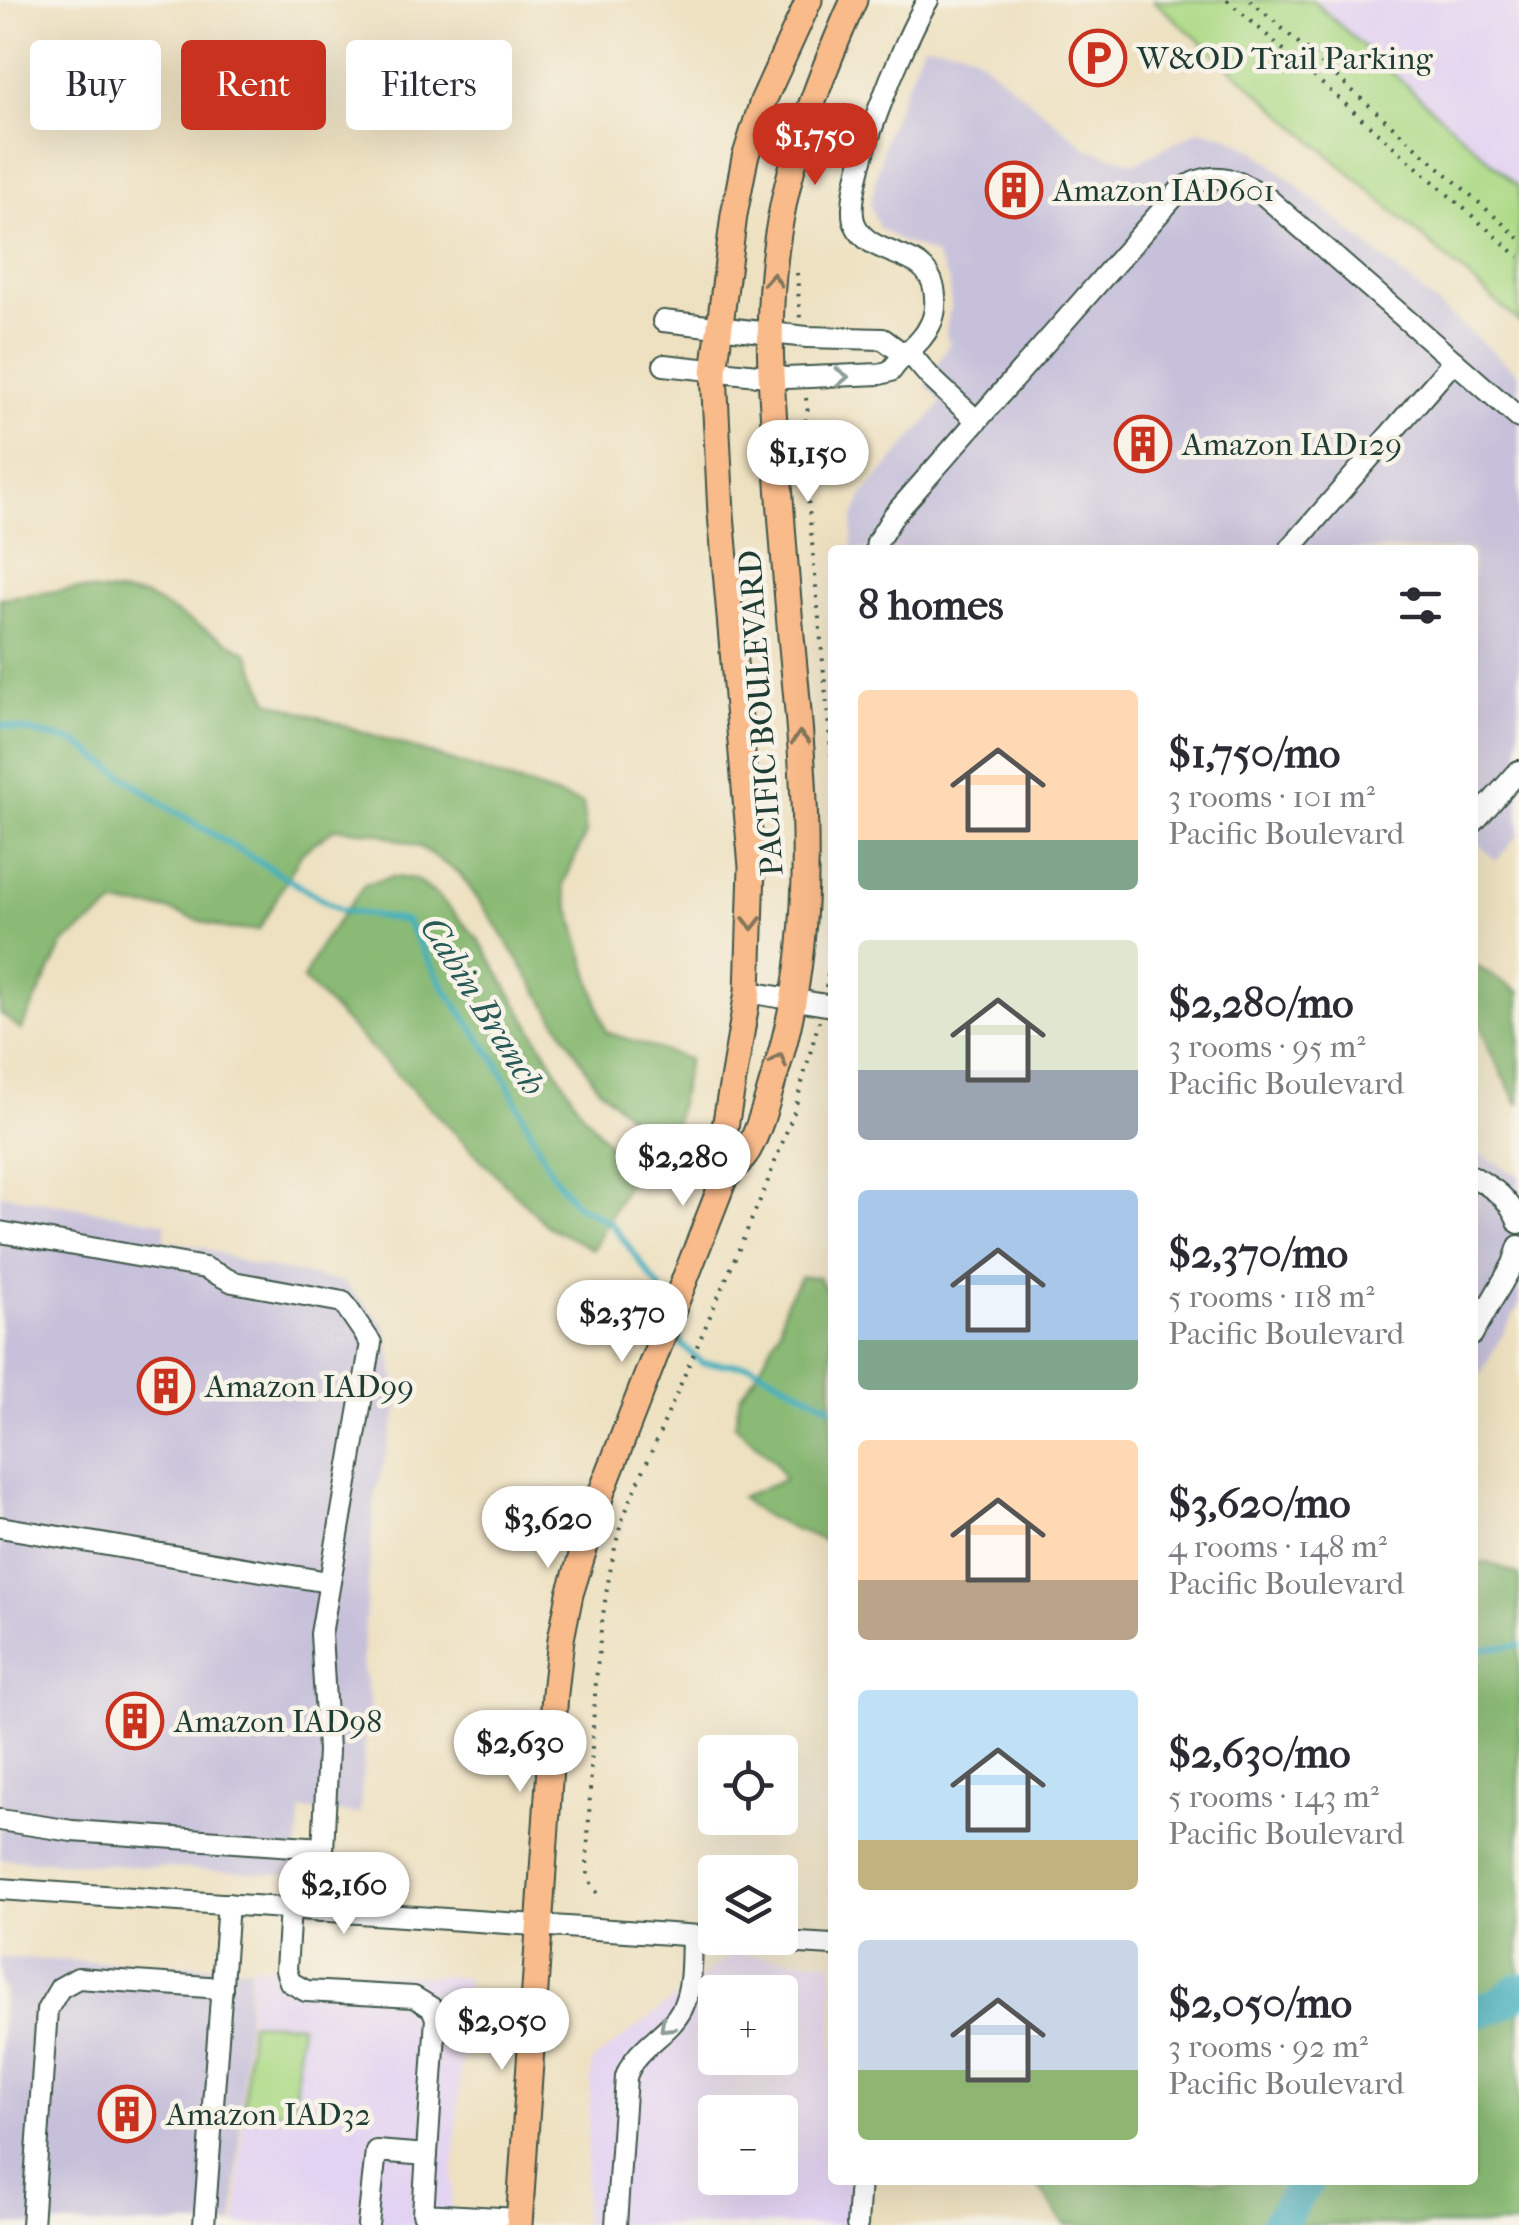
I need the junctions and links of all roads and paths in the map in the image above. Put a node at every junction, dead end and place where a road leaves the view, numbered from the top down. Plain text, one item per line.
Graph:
1 (809, 0) edge
2 (854, 0) edge
3 (928, 0) edge
4 (1227, 0) edge
5 (1250, 0) edge
6 (1519, 238) edge
7 (1519, 257) edge
8 (662, 321) dead end
9 (718, 327) junction
10 (771, 332) junction
11 (904, 352) junction
12 (1454, 361) junction
13 (664, 365) dead end
14 (714, 372) junction
15 (771, 377) junction
16 (1519, 418) edge
17 (977, 421) junction
18 (877, 545) edge
19 (1292, 545) edge
20 (1519, 771) edge
21 (1478, 817) edge
22 (748, 992) junction
23 (794, 1002) junction
24 (828, 1006) edge
25 (724, 1179) junction
26 (1478, 1179) edge
27 (1519, 1223) edge
28 (0, 1232) edge
29 (1519, 1246) edge
30 (720, 1291) dead end
31 (1478, 1325) edge
32 (0, 1527) edge
33 (328, 1582) junction
34 (0, 1820) edge
35 (323, 1848) junction
36 (0, 1889) edge
37 (597, 1893) dead end
38 (228, 1904) junction
39 (290, 1908) junction
40 (320, 1910) junction
41 (540, 1926) junction
42 (692, 1936) junction
43 (698, 1936) edge
44 (798, 1943) edge
45 (828, 1945) edge
46 (222, 1988) junction
47 (427, 2155) junction
48 (860, 2185) edge
49 (423, 2219) edge
50 (519, 2222) edge
51 (32, 2225) edge
52 (204, 2225) edge
53 (368, 2225) edge
54 (616, 2225) edge
55 (856, 2225) edge

1 - 9 main road, PACIFIC BOULEVARD
10 -> 2 main road, PACIFIC BOULEVARD
3 - 11 street
4 - 7 path
5 - 6 path
8 - 9 street
9 - 10 street
9 - 14 main road, PACIFIC BOULEVARD
10 - 11 street
10 - 15 main road, PACIFIC BOULEVARD
15 -> 11 street
11 - 17 street
12 - 16 street
12 - 17 street
12 - 19 street
13 - 14 street
14 - 15 street
14 -> 22 main road, PACIFIC BOULEVARD
23 -> 15 main road, PACIFIC BOULEVARD
17 - 18 street
20 - 21 street
22 - 23 street
22 - 25 main road, PACIFIC BOULEVARD
23 - 24 street
25 -> 23 main road, PACIFIC BOULEVARD
25 - 41 main road, PACIFIC BOULEVARD
26 - 27 street
28 - 33 street
29 - 31 street
30 - 37 path
32 - 33 street
33 - 35 street
34 - 35 street
35 - 40 street
36 - 38 street
38 - 39 street
38 - 46 street
39 - 40 street
39 - 47 street
40 - 41 street
41 - 42 street
41 - 50 main road, PACIFIC BOULEVARD
42 - 43 street
42 -> 54 street
44 - 45 street
46 - 51 street
46 - 52 street
47 - 49 street
47 - 53 street
48 - 55 street
49 - 50 street

